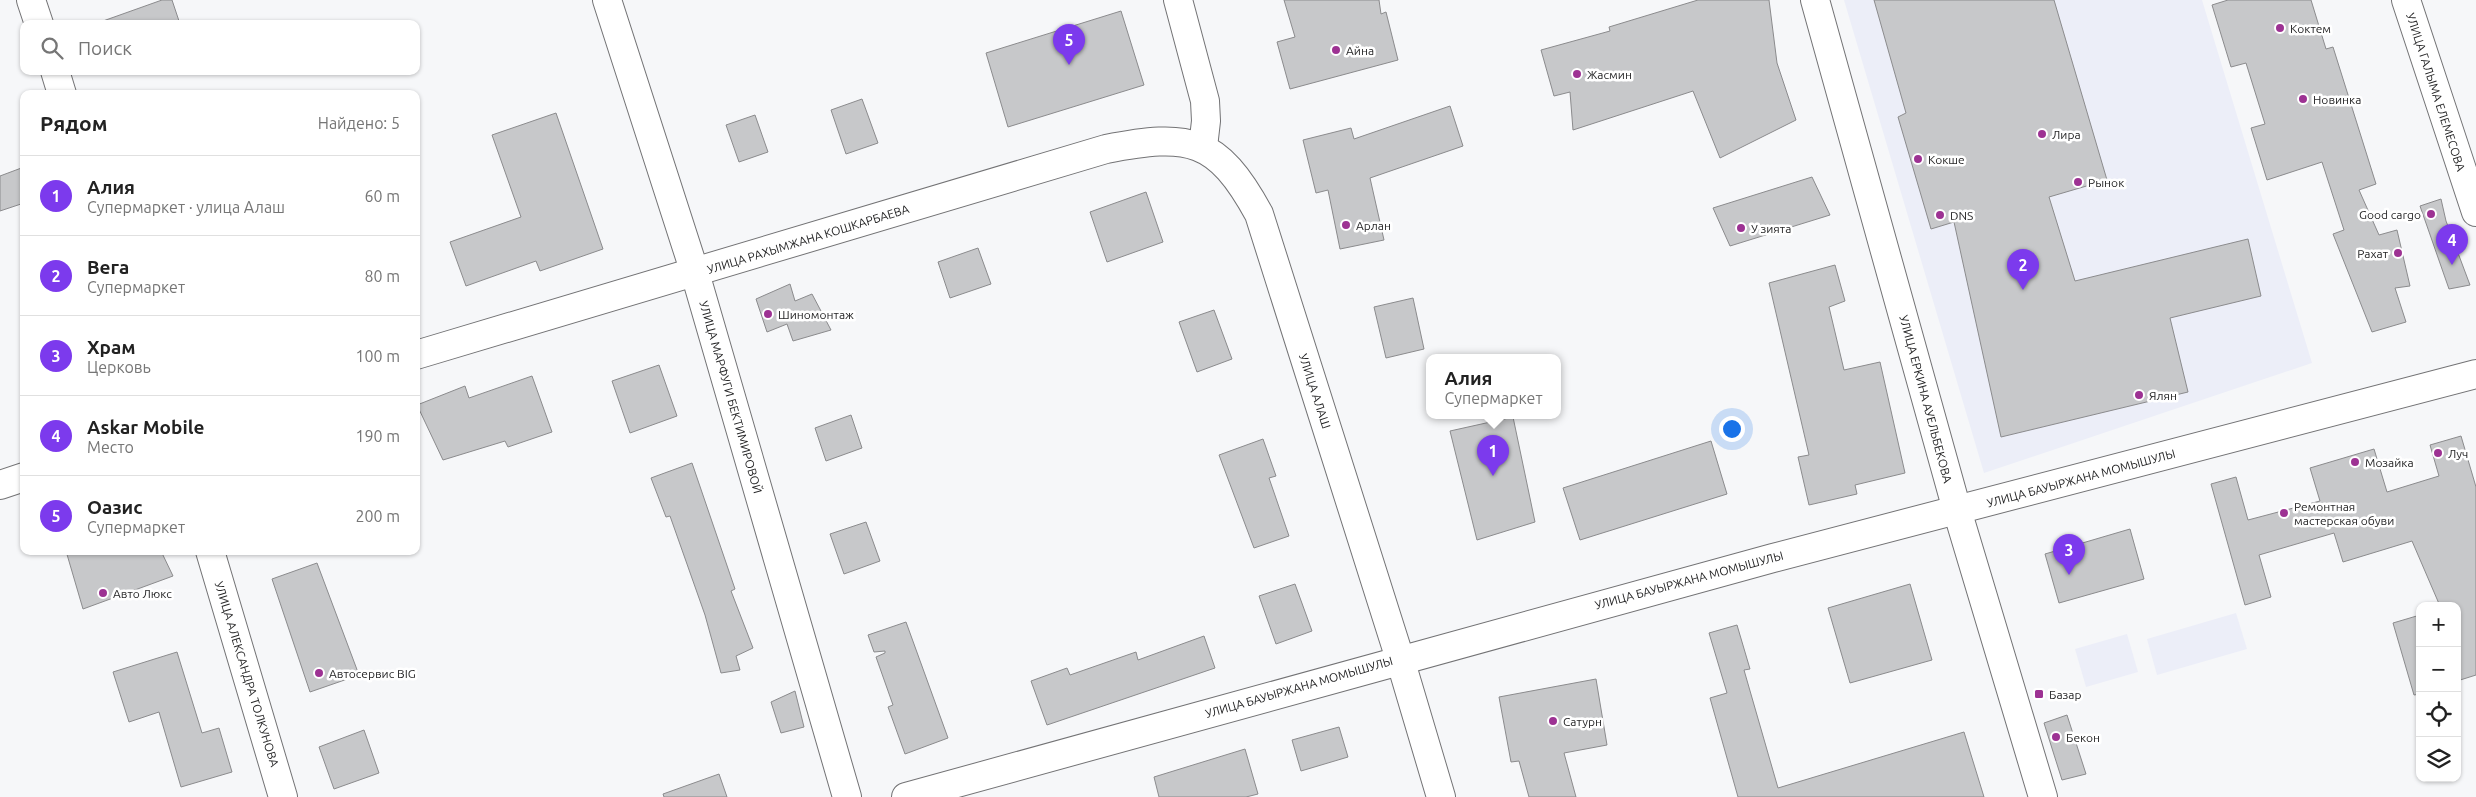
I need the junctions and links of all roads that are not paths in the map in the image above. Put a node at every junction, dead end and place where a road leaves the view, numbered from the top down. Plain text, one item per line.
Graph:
1 (31, 0) edge
2 (607, 0) edge
3 (1178, 0) edge
4 (1815, 0) edge
5 (2406, 0) edge
6 (38, 20) edge
7 (56, 75) edge
8 (61, 90) edge
9 (1203, 147) junction
10 (2476, 212) edge
11 (695, 273) junction
12 (420, 354) edge
13 (2476, 374) edge
14 (20, 478) edge
15 (0, 485) edge
16 (1957, 510) junction
17 (211, 555) edge
18 (1400, 659) junction
19 (283, 797) edge
20 (847, 797) edge
21 (906, 797) edge
22 (1441, 797) edge
23 (2043, 797) edge

1 - 6 street
2 - 11 street, УЛИЦА МАРФУГИ БЕКТИМИРОВОЙ
3 - 9 street
4 - 16 street, УЛИЦА ЕРКИНА АУЕЛЬБЕКОВА
5 - 10 street, УЛИЦА ГАЛЫМА ЕЛЕМЕСОВА
7 - 8 street
9 - 11 street, УЛИЦА РАХЫМЖАНА КОШКАРБАЕВА
9 - 18 street, УЛИЦА АЛАШ
11 - 12 street, УЛИЦА РАХЫМЖАНА КОШКАРБАЕВА
11 - 20 street, УЛИЦА МАРФУГИ БЕКТИМИРОВОЙ
13 - 16 street, УЛИЦА БАУЫРЖАНА МОМЫШУЛЫ
14 - 15 street
16 - 18 street, УЛИЦА БАУЫРЖАНА МОМЫШУЛЫ
16 - 23 street, УЛИЦА ЕРКИНА АУЕЛЬБЕКОВА
17 - 19 street, УЛИЦА АЛЕКСАНДРА ТОЛКУНОВА
18 - 21 street, УЛИЦА БАУЫРЖАНА МОМЫШУЛЫ
18 - 22 street, УЛИЦА АЛАШ

